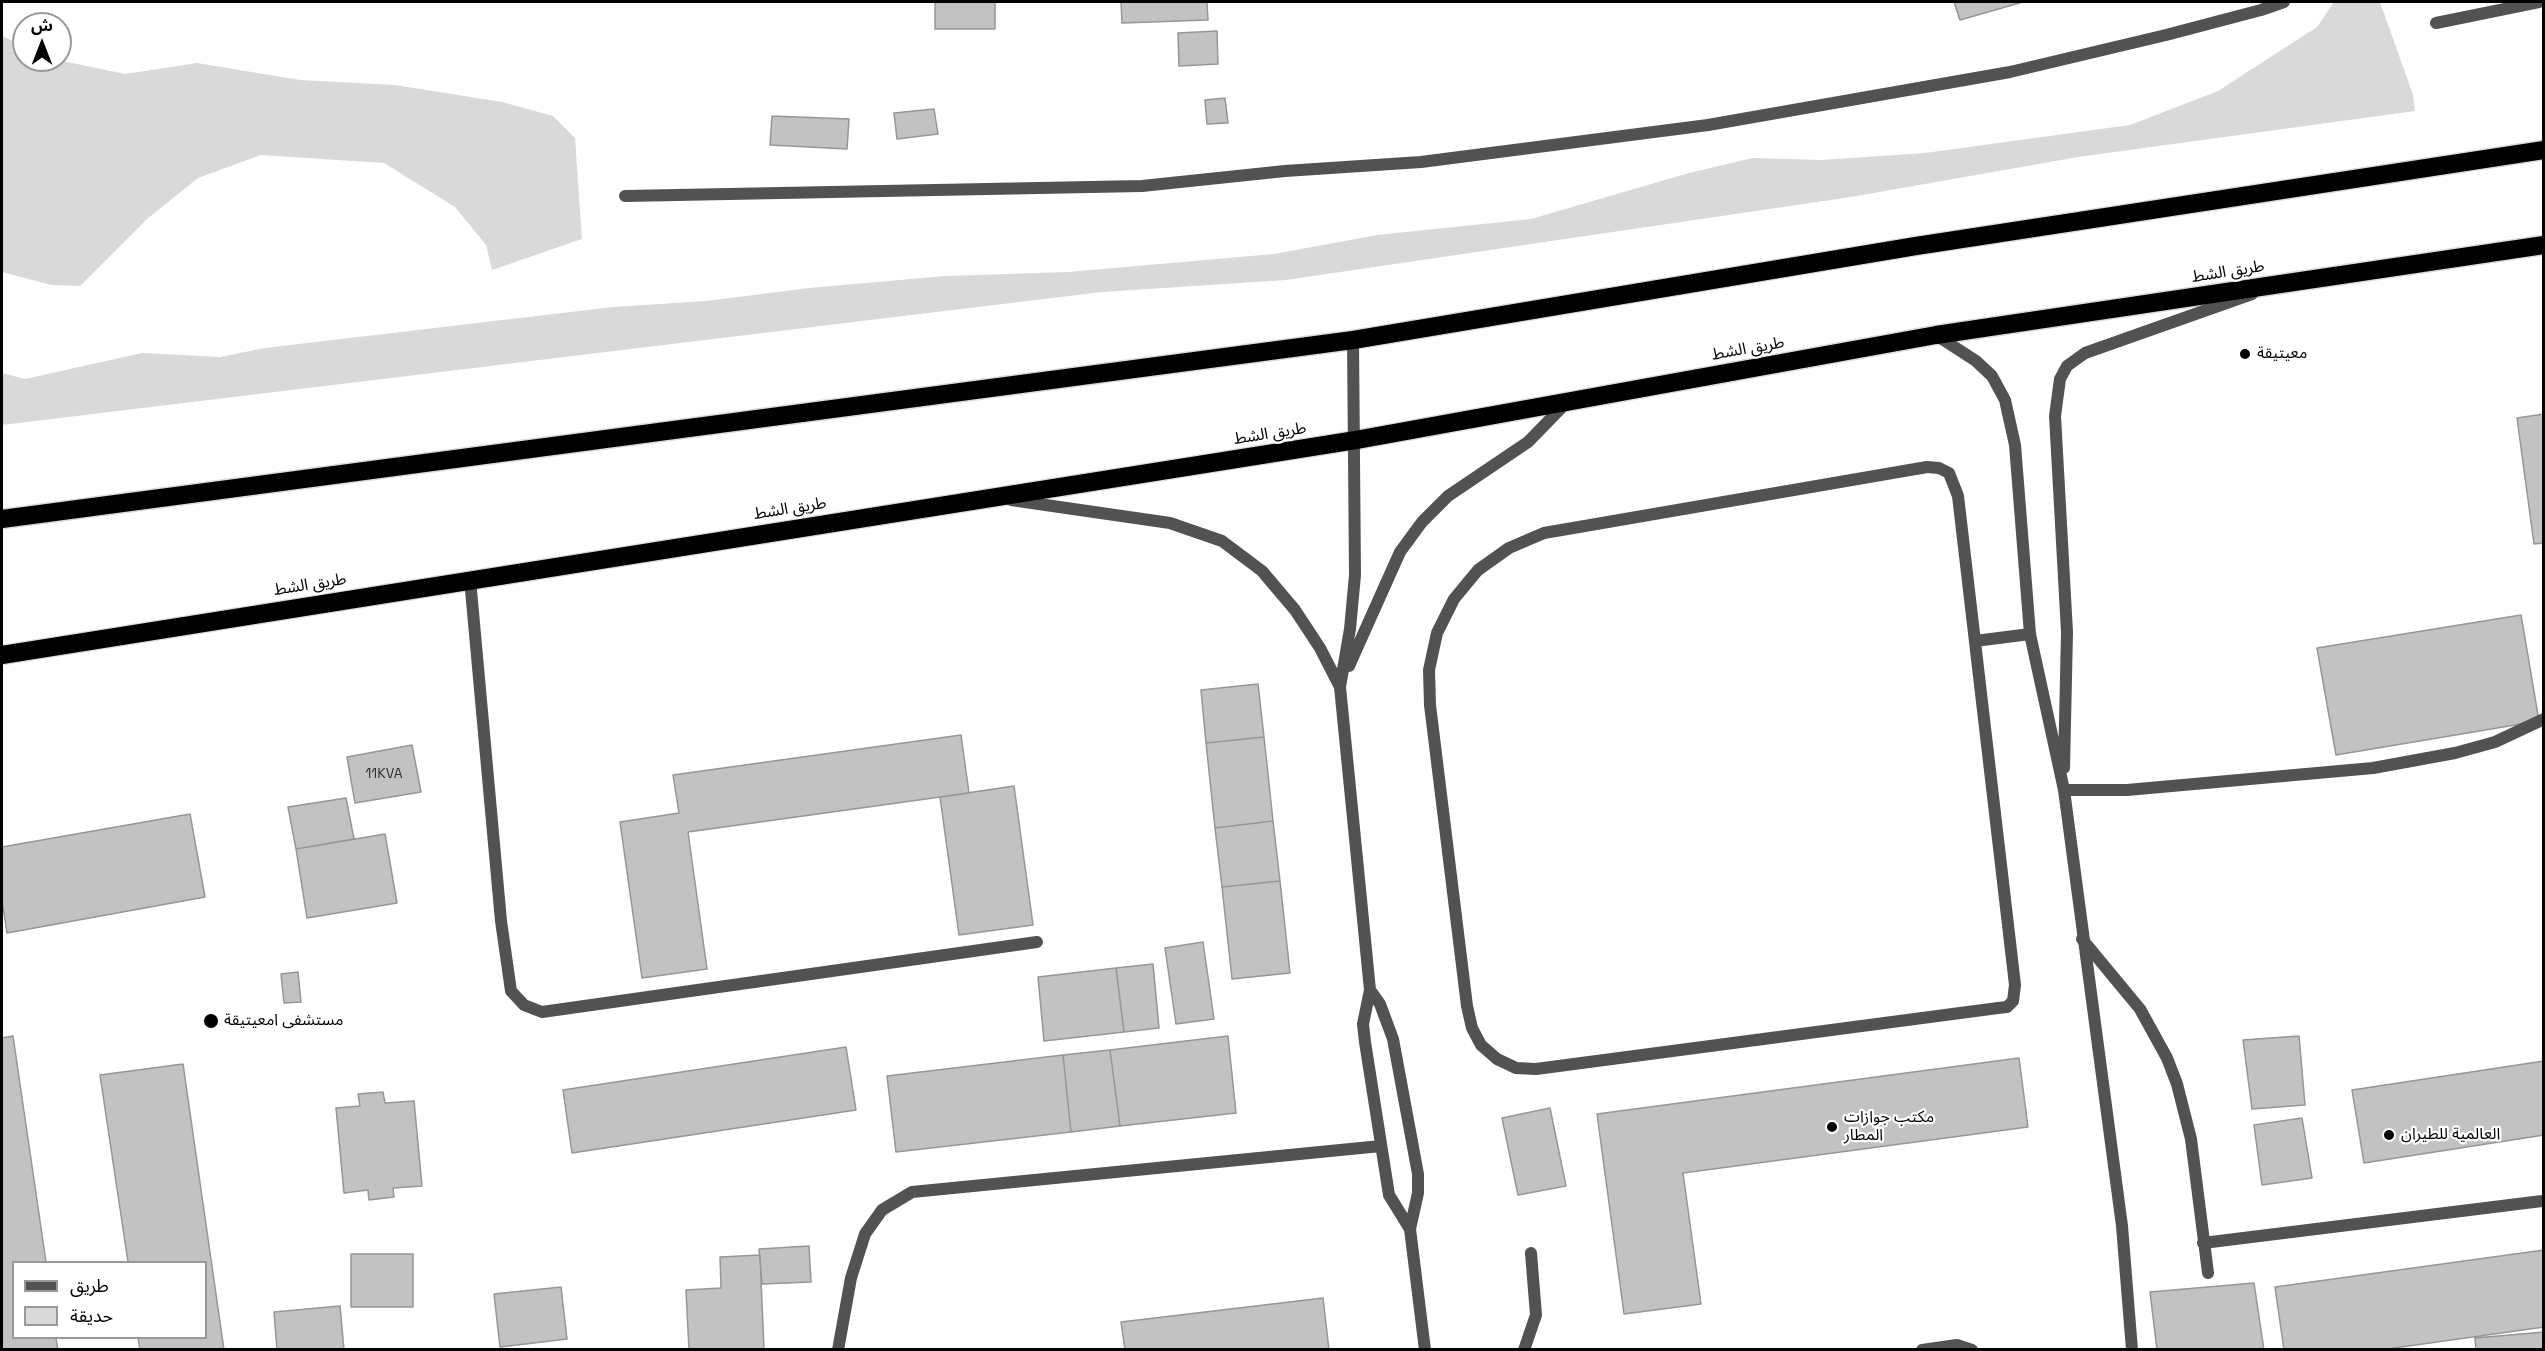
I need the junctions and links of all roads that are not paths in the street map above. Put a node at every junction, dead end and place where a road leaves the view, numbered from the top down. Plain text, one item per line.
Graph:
1 (2284, 2) edge
2 (2539, 2) edge
3 (2436, 23) dead end
4 (2544, 150) edge
5 (625, 196) dead end
6 (2544, 245) edge
7 (2284, 283) junction
8 (1936, 335) junction
9 (1353, 340) junction
10 (1568, 402) junction
11 (1356, 440) junction
12 (992, 497) junction
13 (2, 519) edge
14 (470, 579) junction
15 (2030, 634) junction
16 (1975, 641) junction
17 (2, 655) edge
18 (1340, 687) junction
19 (2544, 719) edge
20 (2064, 790) junction
21 (2081, 938) junction
22 (1037, 942) dead end
23 (1370, 990) junction
24 (1380, 1146) junction
25 (2542, 1201) edge
26 (1410, 1229) junction
27 (2203, 1243) junction
28 (1531, 1253) dead end
29 (2208, 1273) dead end
30 (838, 1350) edge
31 (1425, 1350) edge
32 (1524, 1350) edge
33 (1922, 1350) edge
34 (1972, 1350) edge
35 (2132, 1350) edge

1 - 5 street
2 - 3 street
4 - 9 highway
6 - 7 highway, طريق الشط
7 - 8 highway, طريق الشط
7 - 20 street
8 - 10 highway, طريق الشط
8 - 15 street
9 - 11 street
9 - 13 highway
10 - 11 highway, طريق الشط
10 - 18 street
11 - 12 highway, طريق الشط
11 - 18 street
12 - 14 highway, طريق الشط
12 - 18 street
14 - 17 highway, طريق الشط
14 - 22 street
15 - 16 street
15 - 20 street
16 - 16 street
18 - 23 street
19 - 20 street
20 - 21 street
21 - 27 street
21 - 35 street
23 - 24 street
23 - 26 street
24 - 26 street
24 - 30 street
25 - 27 street
26 - 31 street
27 - 29 street
28 - 32 street
33 - 34 street

